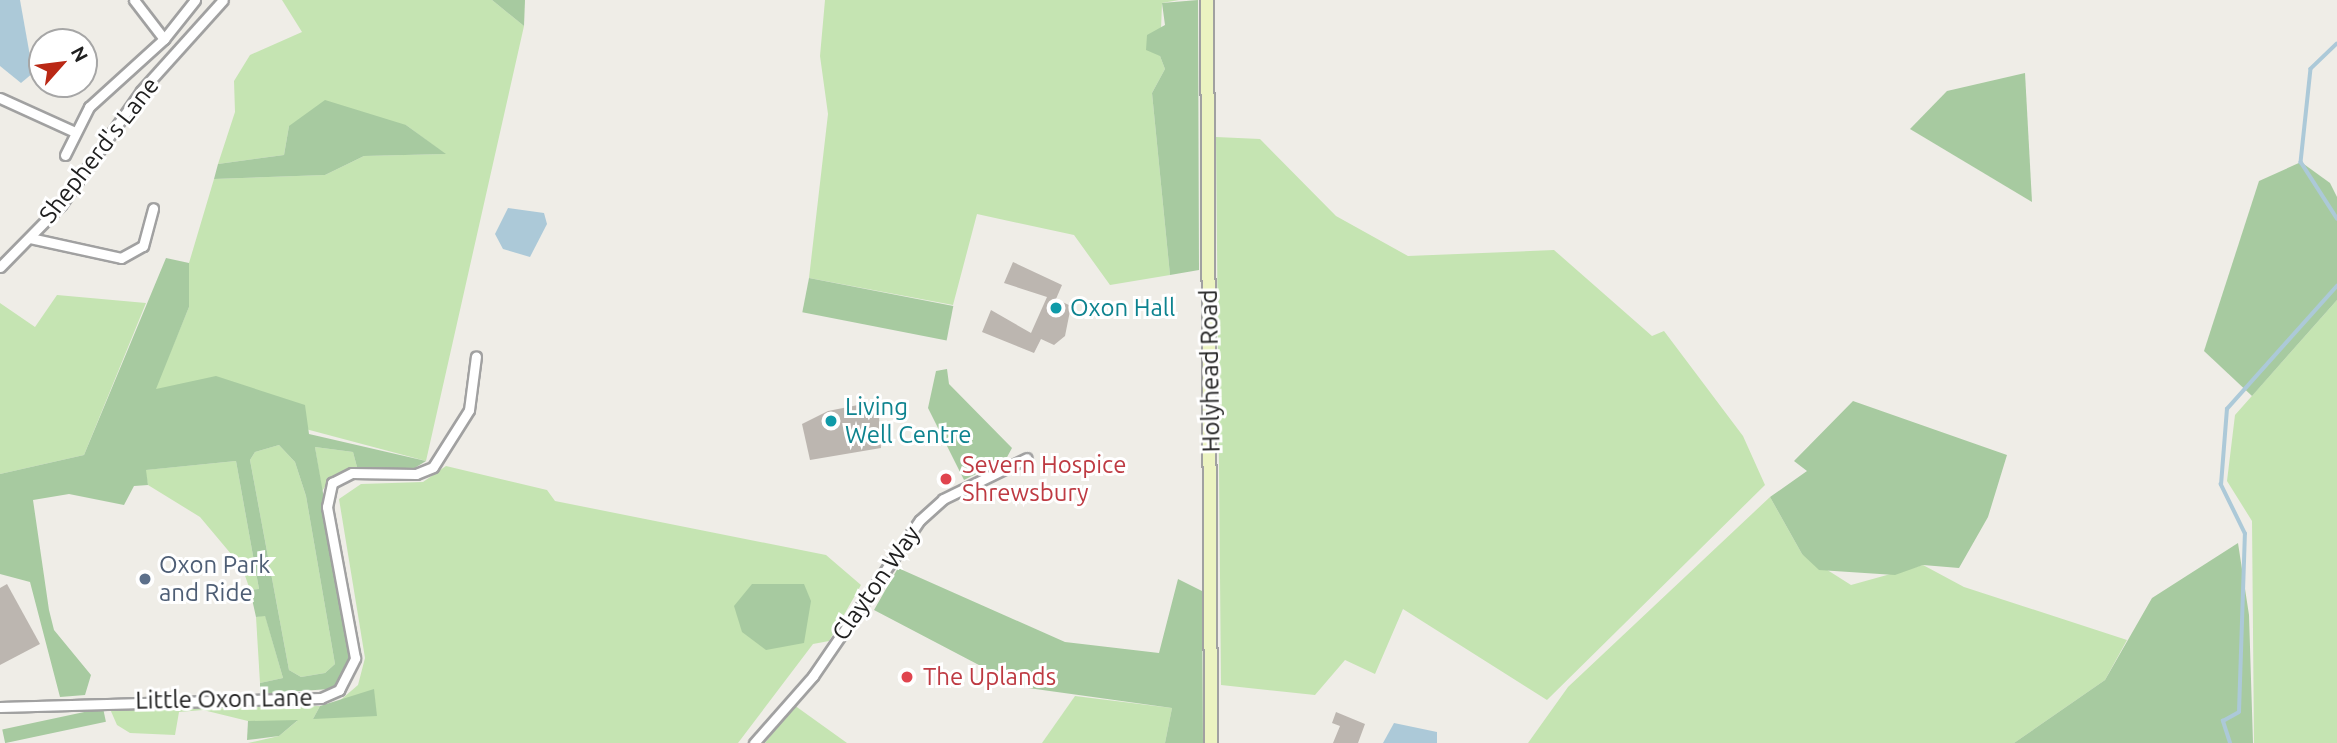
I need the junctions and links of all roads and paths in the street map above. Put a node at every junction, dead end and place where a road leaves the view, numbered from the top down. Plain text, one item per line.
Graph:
1 (134, 0) edge
2 (195, 0) edge
3 (223, 0) edge
4 (1207, 0) edge
5 (164, 39) junction
6 (0, 98) edge
7 (75, 132) junction
8 (65, 155) dead end
9 (153, 208) dead end
10 (30, 238) junction
11 (0, 267) edge
12 (476, 356) dead end
13 (1027, 458) dead end
14 (0, 707) edge
15 (754, 743) edge
16 (1211, 743) edge

1 - 5 street
2 - 5 street
3 - 10 street, Shepherd's Lane
4 - 16 main road, Holyhead Road
5 - 7 street
6 - 7 street
7 - 8 street
9 - 10 street
10 - 11 street, Shepherd's Lane
12 - 14 street, Little Oxon Lane
13 - 15 street, Clayton Way

